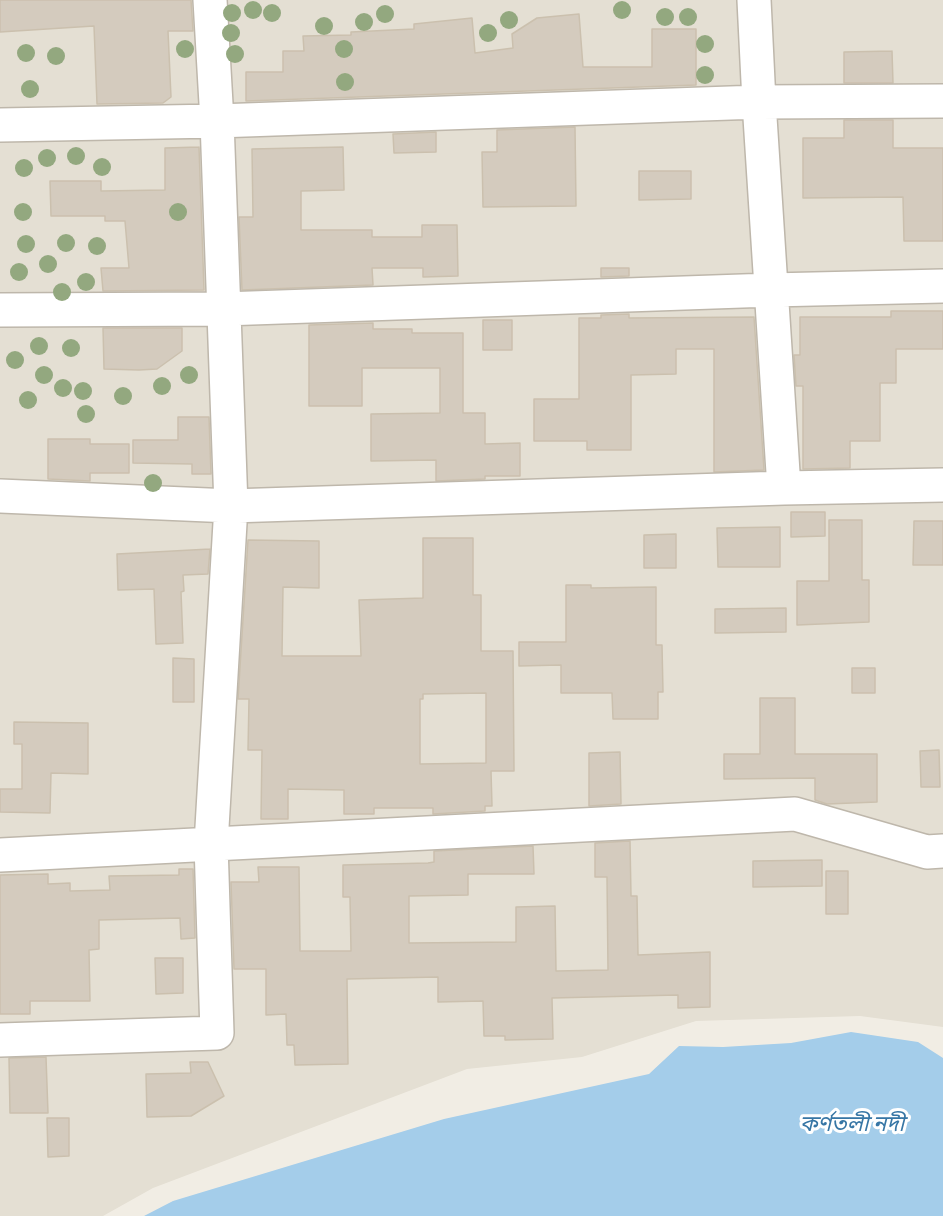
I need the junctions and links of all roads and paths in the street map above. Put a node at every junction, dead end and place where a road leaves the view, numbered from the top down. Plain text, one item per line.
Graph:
1 (210, 0) edge
2 (754, 0) edge
3 (943, 101) edge
4 (759, 102) junction
5 (217, 121) junction
6 (0, 125) edge
7 (943, 286) edge
8 (771, 290) junction
9 (223, 309) junction
10 (0, 310) edge
11 (943, 485) edge
12 (784, 488) junction
13 (0, 496) edge
14 (231, 506) junction
15 (212, 844) junction
16 (943, 851) edge
17 (0, 855) edge
18 (0, 1040) edge

1 - 5 street
2 - 4 street
3 - 4 street
4 - 5 street
4 - 8 street
5 - 6 street
5 - 9 street
7 - 8 street
8 - 9 street
8 - 12 street
9 - 10 street
9 - 14 street
11 - 12 street
12 - 14 street
13 - 14 street
14 - 15 street
15 - 16 street
15 - 17 street
15 - 18 street

